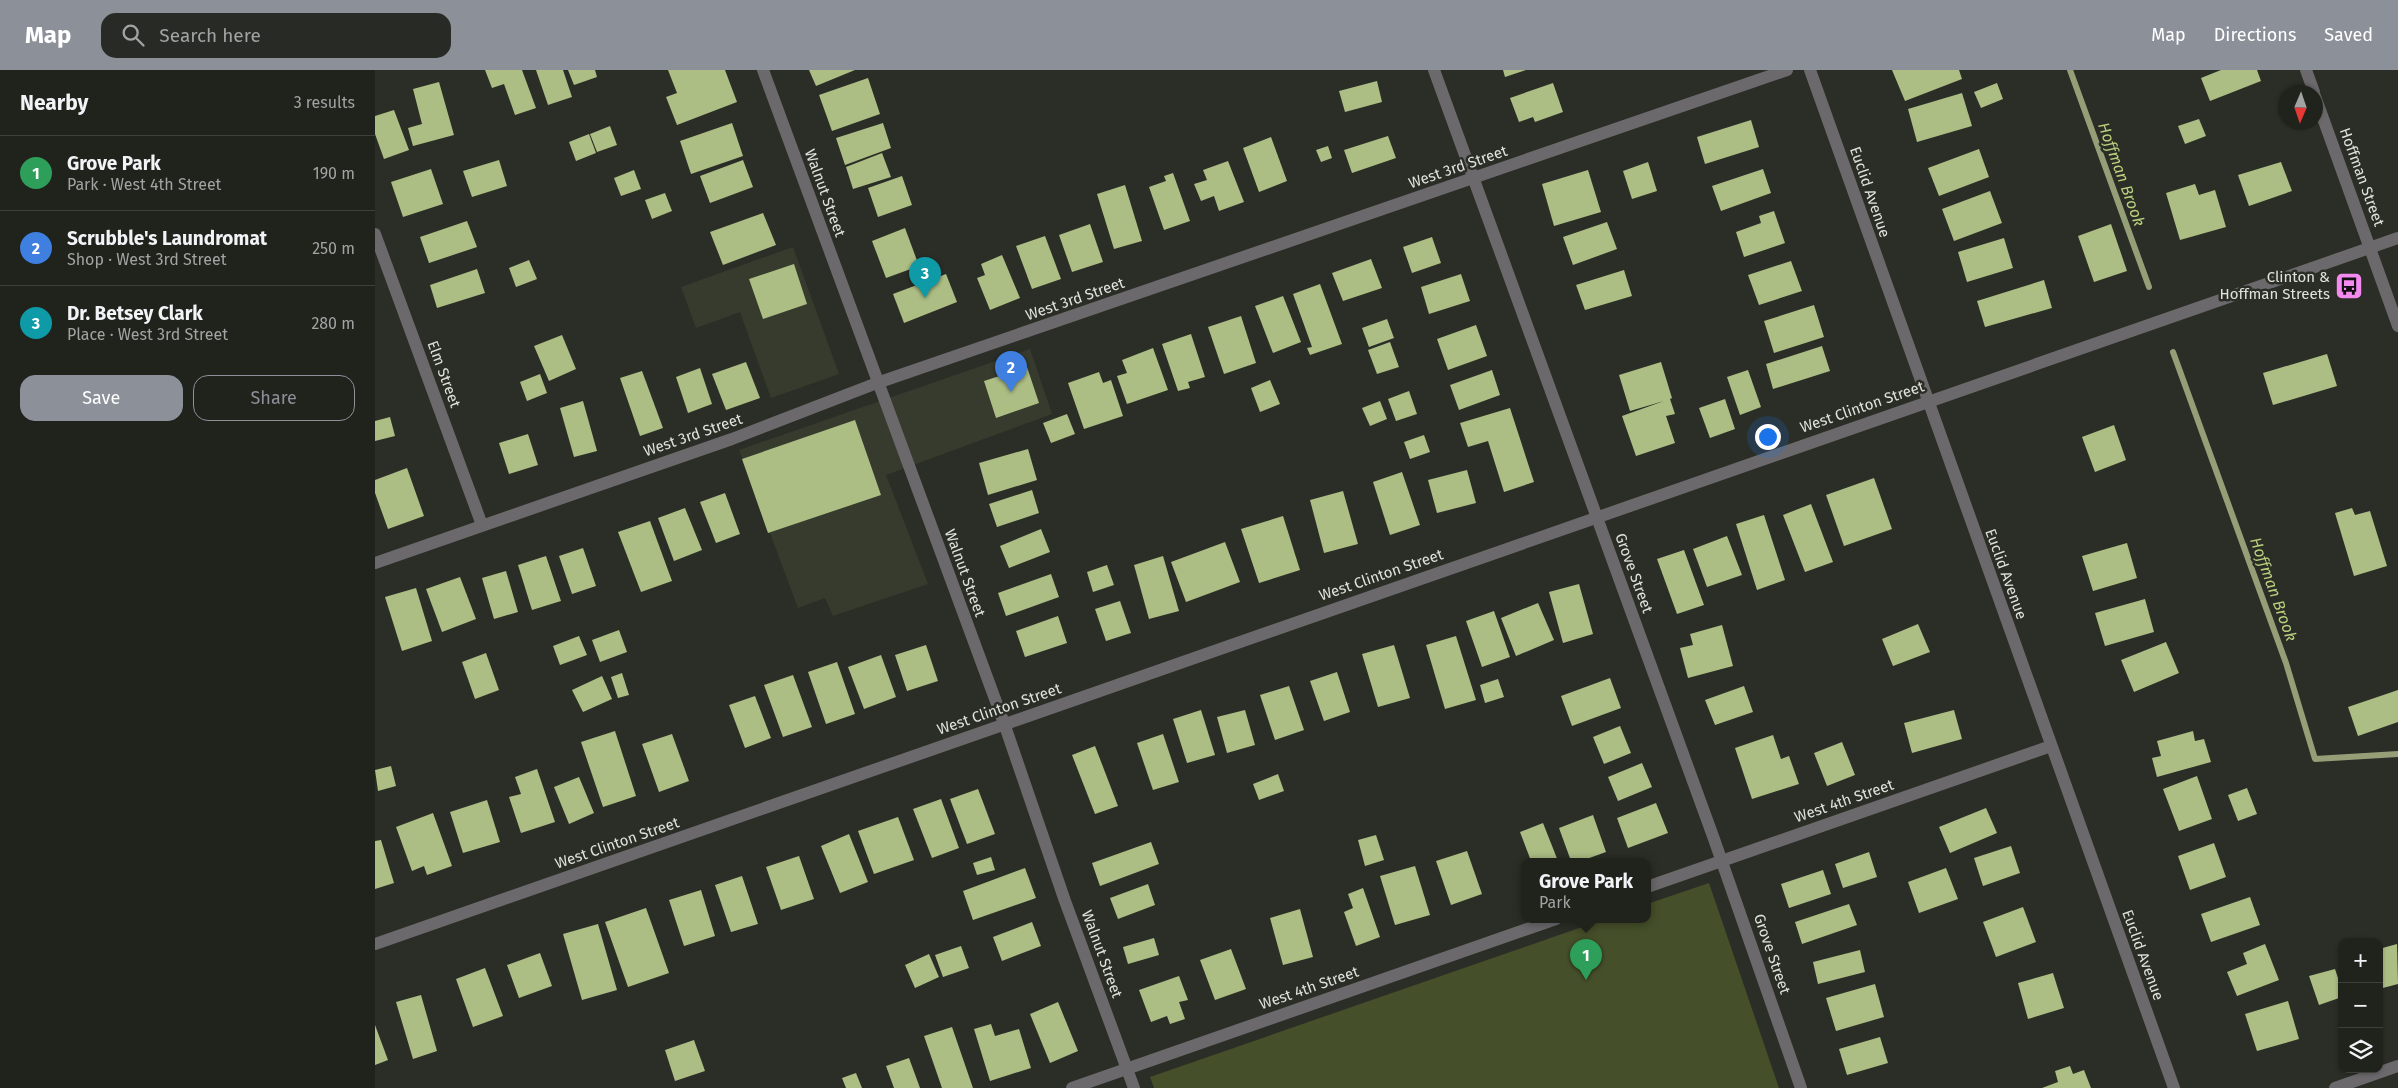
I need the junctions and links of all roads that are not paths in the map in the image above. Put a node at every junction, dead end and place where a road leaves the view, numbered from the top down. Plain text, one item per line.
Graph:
1 (763, 70) edge
2 (1434, 70) edge
3 (1787, 70) edge
4 (1810, 70) edge
5 (2306, 70) edge
6 (2312, 85) edge
7 (2323, 116) edge
8 (1473, 179) junction
9 (375, 234) edge
10 (2398, 238) edge
11 (2370, 248) junction
12 (2398, 326) edge
13 (877, 383) junction
14 (1927, 402) junction
15 (1596, 517) junction
16 (482, 525) junction
17 (375, 563) edge
18 (1005, 726) junction
19 (2051, 746) junction
20 (1722, 860) junction
21 (1651, 886) edge
22 (1544, 923) edge
23 (375, 944) edge
24 (2398, 1066) edge
25 (1127, 1069) junction
26 (1072, 1088) edge
27 (1134, 1088) edge
28 (1801, 1088) edge
29 (2174, 1088) edge
30 (2335, 1088) edge

1 - 13 street, Walnut Street
2 - 8 street, Grove Street
3 - 8 street, West 3rd Street
4 - 14 street, Euclid Avenue
5 - 6 street, Hoffman Street
7 - 11 street, Hoffman Street
8 - 13 street, West 3rd Street
8 - 15 street, Grove Street
9 - 16 street, Elm Street
10 - 11 street, West Clinton Street
11 - 12 street, Hoffman Street
11 - 14 street, West Clinton Street
13 - 16 street, West 3rd Street
13 - 18 street, Walnut Street
14 - 15 street, West Clinton Street
14 - 19 street, Euclid Avenue
15 - 18 street, West Clinton Street
15 - 20 street, Grove Street
16 - 17 street, West 3rd Street
18 - 23 street, West Clinton Street
18 - 25 street, Walnut Street
19 - 20 street, West 4th Street
19 - 29 street, Euclid Avenue
20 - 21 street, West 4th Street
20 - 28 street, Grove Street
22 - 25 street, West 4th Street
24 - 30 street
25 - 26 street, West 4th Street
25 - 27 street, Walnut Street

